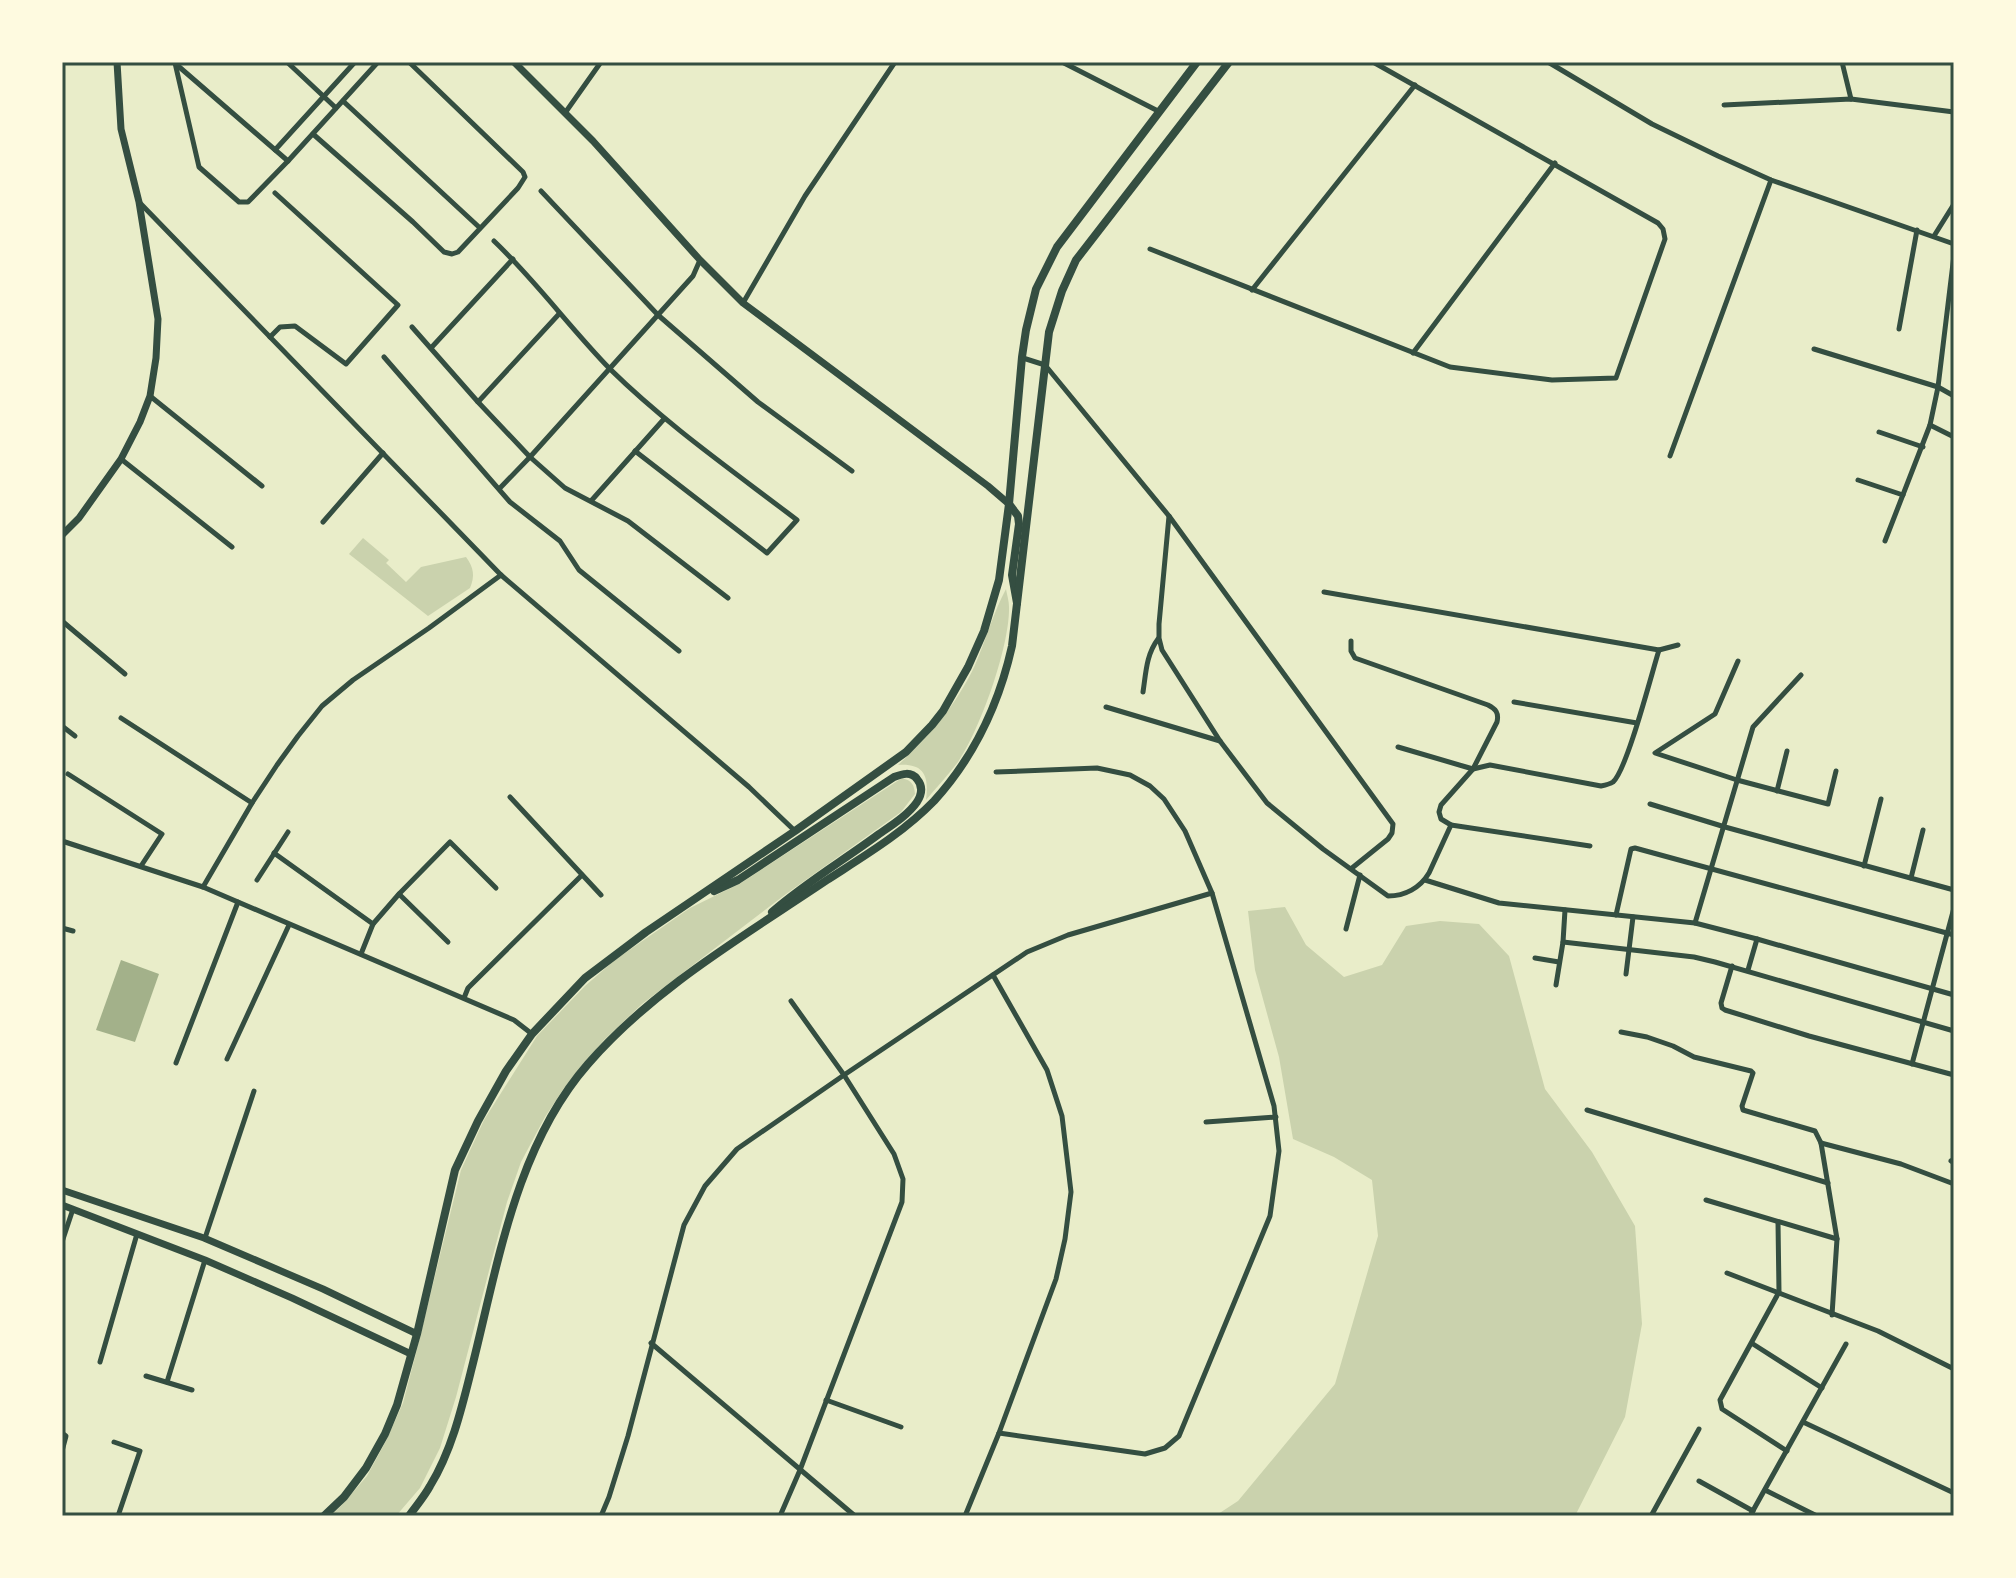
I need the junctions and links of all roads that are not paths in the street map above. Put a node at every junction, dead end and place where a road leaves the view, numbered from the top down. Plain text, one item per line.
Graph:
1 (117, 62) edge
2 (287, 62) edge
3 (355, 62) edge
4 (378, 62) edge
5 (409, 62) edge
6 (514, 62) edge
7 (601, 62) edge
8 (895, 62) edge
9 (1062, 62) edge
10 (1197, 62) edge
11 (1229, 62) edge
12 (1373, 62) edge
13 (1548, 62) edge
14 (1842, 62) edge
15 (174, 63) edge
16 (1415, 85) junction
17 (324, 97) junction
18 (1851, 99) junction
19 (343, 100) junction
20 (1724, 105) dead end
21 (336, 108) junction
22 (1158, 111) junction
23 (1954, 112) edge
24 (565, 113) junction
25 (313, 134) junction
26 (275, 150) junction
27 (288, 161) junction
28 (1555, 163) junction
29 (1771, 180) junction
30 (541, 191) dead end
31 (275, 193) dead end
32 (139, 202) junction
33 (1954, 204) edge
34 (480, 228) junction
35 (1917, 230) junction
36 (1934, 236) junction
37 (494, 241) dead end
38 (1954, 244) edge
39 (1150, 249) dead end
40 (1954, 255) edge
41 (513, 259) junction
42 (700, 260) junction
43 (1252, 290) junction
44 (743, 303) junction
45 (559, 314) junction
46 (658, 315) junction
47 (412, 327) dead end
48 (1899, 329) dead end
49 (270, 337) junction
50 (431, 348) junction
51 (1814, 349) dead end
52 (1413, 353) junction
53 (384, 357) dead end
54 (1022, 357) junction
55 (1045, 365) junction
56 (610, 368) junction
57 (1938, 387) junction
58 (150, 396) junction
59 (1954, 396) edge
60 (478, 402) junction
61 (664, 419) junction
62 (1930, 425) junction
63 (1879, 432) dead end
64 (1954, 437) edge
65 (1923, 447) junction
66 (635, 451) junction
67 (383, 453) junction
68 (1670, 456) dead end
69 (530, 457) junction
70 (121, 459) junction
71 (852, 471) dead end
72 (1858, 480) dead end
73 (262, 486) dead end
74 (500, 488) junction
75 (1903, 495) junction
76 (591, 501) junction
77 (1009, 504) junction
78 (1169, 516) junction
79 (323, 522) dead end
80 (62, 535) edge
81 (1885, 541) dead end
82 (232, 547) dead end
83 (501, 575) junction
84 (1324, 592) dead end
85 (728, 598) dead end
86 (1018, 607) junction
87 (62, 621) edge
88 (1159, 638) junction
89 (1351, 641) dead end
90 (1678, 645) dead end
91 (1659, 650) junction
92 (679, 651) dead end
93 (1738, 661) dead end
94 (125, 674) dead end
95 (1801, 675) dead end
96 (1143, 692) dead end
97 (1514, 702) dead end
98 (1106, 707) dead end
99 (121, 718) dead end
100 (1637, 723) junction
101 (62, 726) edge
102 (75, 736) dead end
103 (1220, 741) junction
104 (1398, 747) dead end
105 (1787, 751) dead end
106 (1473, 769) junction
107 (1836, 771) dead end
108 (996, 772) dead end
109 (68, 774) dead end
110 (1737, 780) junction
111 (1777, 791) junction
112 (510, 797) dead end
113 (1881, 799) dead end
114 (252, 803) junction
115 (1650, 804) dead end
116 (1451, 825) junction
117 (1725, 827) junction
118 (1923, 830) dead end
119 (795, 831) junction
120 (288, 832) dead end
121 (62, 841) edge
122 (1590, 846) dead end
123 (274, 853) junction
124 (141, 866) junction
125 (1864, 866) junction
126 (1352, 869) junction
127 (1712, 869) junction
128 (582, 875) junction
129 (1360, 875) junction
130 (1911, 878) junction
131 (257, 880) dead end
132 (1425, 880) junction
133 (203, 887) junction
134 (496, 888) dead end
135 (1954, 890) edge
136 (1212, 893) junction
137 (399, 894) junction
138 (601, 895) dead end
139 (238, 902) junction
140 (690, 902) junction
141 (1954, 908) edge
142 (1565, 910) junction
143 (1616, 915) junction
144 (1633, 917) junction
145 (1695, 923) junction
146 (373, 924) junction
147 (289, 925) junction
148 (62, 928) edge
149 (1346, 929) dead end
150 (73, 931) dead end
151 (748, 933) junction
152 (1951, 934) edge
153 (1757, 939) junction
154 (448, 942) dead end
155 (1563, 942) junction
156 (1630, 949) junction
157 (361, 954) junction
158 (1535, 958) dead end
159 (1559, 962) junction
160 (1732, 966) junction
161 (1748, 970) junction
162 (1626, 974) dead end
163 (993, 975) junction
164 (1556, 985) dead end
165 (1933, 989) junction
166 (1954, 995) edge
167 (464, 998) junction
168 (791, 1001) dead end
169 (1923, 1023) junction
170 (1954, 1031) edge
171 (1621, 1032) dead end
172 (532, 1034) junction
173 (227, 1059) dead end
174 (176, 1063) dead end
175 (1912, 1064) junction
176 (844, 1075) junction
177 (1954, 1075) edge
178 (254, 1091) dead end
179 (1587, 1110) dead end
180 (1276, 1117) junction
181 (1206, 1122) dead end
182 (1821, 1143) junction
183 (1828, 1183) junction
184 (1954, 1184) edge
185 (62, 1190) edge
186 (1706, 1200) dead end
187 (62, 1205) edge
188 (74, 1208) junction
189 (1778, 1222) junction
190 (138, 1233) junction
191 (204, 1238) junction
192 (1837, 1239) junction
193 (62, 1242) edge
194 (205, 1260) junction
195 (1727, 1273) dead end
196 (300, 1279) junction
197 (1779, 1292) junction
198 (292, 1298) junction
199 (1832, 1315) junction
200 (417, 1334) junction
201 (651, 1343) junction
202 (1753, 1344) junction
203 (1846, 1344) dead end
204 (411, 1354) junction
205 (100, 1362) dead end
206 (1954, 1369) edge
207 (146, 1376) dead end
208 (167, 1382) junction
209 (1822, 1388) junction
210 (192, 1390) dead end
211 (826, 1400) junction
212 (1803, 1422) junction
213 (901, 1427) dead end
214 (1699, 1429) dead end
215 (62, 1433) edge
216 (999, 1433) junction
217 (114, 1442) dead end
218 (62, 1451) edge
219 (1787, 1451) junction
220 (800, 1470) junction
221 (1699, 1481) dead end
222 (1765, 1490) junction
223 (1954, 1493) edge
224 (1752, 1514) edge
225 (118, 1516) edge
226 (324, 1516) edge
227 (409, 1516) edge
228 (601, 1516) edge
229 (780, 1516) edge
230 (855, 1516) edge
231 (965, 1516) edge
232 (1651, 1516) edge
233 (1817, 1516) edge

1 - 32 street
2 - 17 street
3 - 17 street
4 - 19 street
5 - 34 street
6 - 24 street
7 - 24 street
8 - 44 street
9 - 22 street
10 - 22 main road
11 - 55 main road
12 - 16 street
13 - 29 street
14 - 18 street
15 - 26 street
15 - 27 street
16 - 28 street
16 - 43 street
17 - 21 street
17 - 26 street
18 - 20 street
18 - 23 street
19 - 21 street
19 - 34 street
21 - 25 street
22 - 54 main road
24 - 42 street
25 - 27 street
25 - 34 street
26 - 27 street
28 - 52 street
28 - 52 street
29 - 35 street
29 - 68 street
30 - 46 street
31 - 49 street
32 - 49 street
32 - 58 street
33 - 36 street
35 - 36 street
35 - 48 street
36 - 38 street
37 - 41 street
39 - 43 street
40 - 57 street
41 - 45 street
41 - 50 street
42 - 44 street
42 - 46 street
43 - 52 street
44 - 77 street
45 - 56 street
45 - 60 street
46 - 56 street
46 - 71 street
47 - 50 street
49 - 67 street
50 - 60 street
51 - 57 street
53 - 74 street
54 - 55 street
54 - 77 main road
55 - 78 street
55 - 86 main road
56 - 61 street
56 - 69 street
57 - 59 street
57 - 62 street
58 - 70 street
58 - 73 street
60 - 69 street
61 - 66 street
61 - 66 street
62 - 64 street
62 - 65 street
63 - 65 street
65 - 75 street
66 - 76 street
67 - 79 street
67 - 83 street
69 - 74 street
69 - 76 street
70 - 80 street
70 - 82 street
72 - 75 street
74 - 92 street
75 - 81 street
76 - 85 street
77 - 86 main road
77 - 119 main road
78 - 88 street
78 - 126 street
83 - 114 street
83 - 119 street
84 - 91 street
86 - 151 main road
87 - 94 street
88 - 96 street
88 - 103 street
89 - 106 street
90 - 91 street
91 - 100 street
93 - 110 street
95 - 110 street
97 - 100 street
98 - 103 street
99 - 114 street
100 - 106 street
101 - 102 street
103 - 126 street
104 - 106 street
105 - 111 street
106 - 116 street
107 - 111 street
108 - 136 street
109 - 124 street
110 - 111 street
110 - 117 street
112 - 128 street
113 - 125 street
114 - 133 street
115 - 117 street
116 - 122 street
116 - 132 street
117 - 125 street
117 - 127 street
118 - 130 street
119 - 140 main road
120 - 123 street
121 - 124 street
123 - 131 street
123 - 146 street
124 - 133 street
125 - 130 street
126 - 129 street
127 - 143 street
127 - 145 street
127 - 152 street
128 - 138 street
128 - 167 street
129 - 132 street
129 - 149 street
130 - 135 street
132 - 142 street
133 - 139 street
134 - 137 street
136 - 163 street
136 - 180 street
137 - 146 street
137 - 154 street
139 - 147 street
139 - 174 street
140 - 151 main road
140 - 172 main road
141 - 152 street
142 - 143 street
142 - 155 street
143 - 144 street
144 - 145 street
144 - 156 street
145 - 153 street
146 - 157 street
147 - 157 street
147 - 173 street
148 - 150 street
151 - 227 main road
152 - 165 street
153 - 161 street
153 - 165 street
155 - 156 street
155 - 159 street
156 - 160 street
156 - 162 street
157 - 167 street
158 - 159 street
159 - 164 street
160 - 161 street
160 - 175 street
161 - 169 street
163 - 176 street
163 - 216 street
165 - 166 street
165 - 169 street
167 - 172 street
168 - 176 street
169 - 170 street
169 - 175 street
171 - 182 street
172 - 200 main road
175 - 177 street
176 - 201 street
176 - 211 street
178 - 191 street
179 - 183 street
180 - 181 street
180 - 216 street
182 - 183 street
182 - 184 street
183 - 192 street
185 - 191 street
186 - 189 street
187 - 188 street
188 - 190 street
188 - 193 street
189 - 192 street
189 - 197 street
190 - 194 street
190 - 205 street
191 - 196 street
192 - 199 street
194 - 198 street
194 - 208 street
195 - 197 street
196 - 198 street
196 - 200 street
197 - 199 street
197 - 202 street
198 - 204 street
199 - 206 street
200 - 204 main road
201 - 220 street
201 - 228 street
202 - 209 street
202 - 219 street
203 - 209 street
204 - 226 main road
207 - 208 street
208 - 210 street
209 - 212 street
211 - 213 street
211 - 220 street
212 - 219 street
212 - 223 street
214 - 232 street
215 - 218 street
216 - 231 street
217 - 225 street
219 - 222 street
220 - 229 street
220 - 230 street
221 - 224 street
222 - 224 street
222 - 233 street

